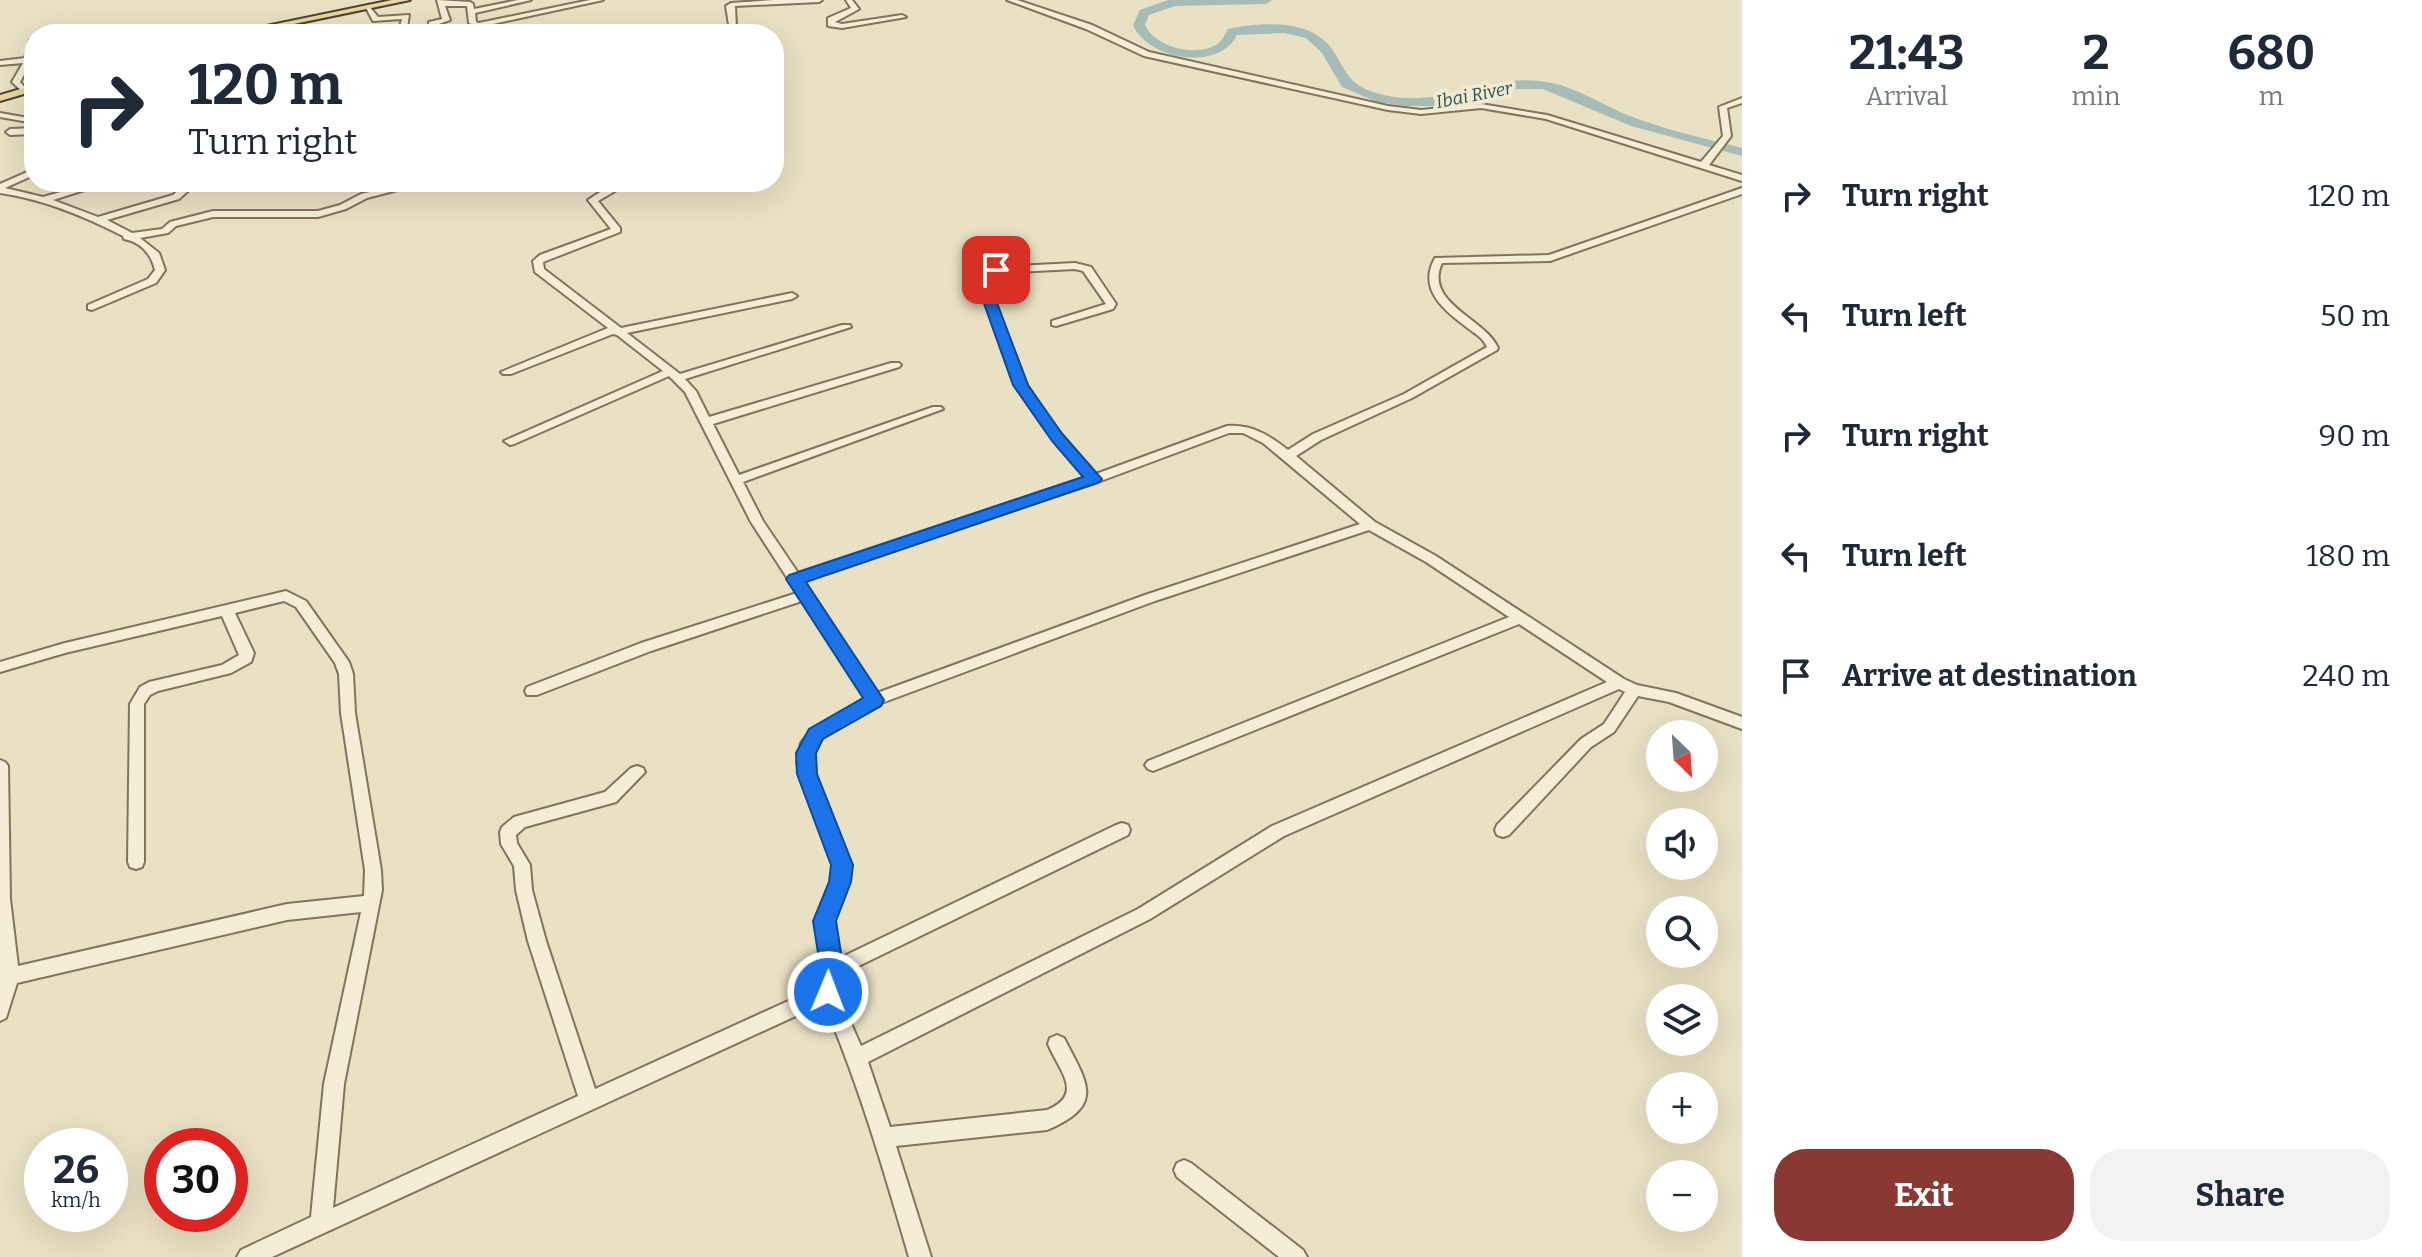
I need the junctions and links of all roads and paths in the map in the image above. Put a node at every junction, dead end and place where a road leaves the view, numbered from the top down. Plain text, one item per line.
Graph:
1 (402, 0) edge
2 (528, 0) edge
3 (600, 0) edge
4 (717, 0) edge
5 (811, 0) edge
6 (819, 0) edge
7 (849, 0) edge
8 (1013, 1) edge
9 (442, 2) edge
10 (731, 5) junction
11 (367, 7) junction
12 (472, 12) junction
13 (902, 17) dead end
14 (285, 24) edge
15 (404, 24) edge
16 (432, 24) edge
17 (476, 24) edge
18 (484, 24) edge
19 (733, 24) edge
20 (24, 60) edge
21 (0, 63) edge
22 (24, 67) edge
23 (24, 87) edge
24 (24, 91) edge
25 (0, 98) edge
26 (1742, 100) edge
27 (0, 115) edge
28 (24, 119) edge
29 (24, 131) edge
30 (10, 132) dead end
31 (1704, 165) junction
32 (24, 177) edge
33 (1742, 178) edge
34 (0, 188) edge
35 (1742, 191) edge
36 (70, 192) edge
37 (182, 192) edge
38 (381, 192) edge
39 (607, 192) edge
40 (44, 199) junction
41 (98, 220) junction
42 (127, 237) junction
43 (792, 296) dead end
44 (92, 307) dead end
45 (1056, 323) dead end
46 (846, 327) dead end
47 (615, 331) junction
48 (895, 365) dead end
49 (507, 372) dead end
50 (675, 375) junction
51 (937, 409) dead end
52 (706, 422) junction
53 (510, 441) dead end
54 (1288, 456) junction
55 (1094, 479) junction
56 (736, 480) junction
57 (1370, 525) junction
58 (795, 579) junction
59 (805, 595) junction
60 (226, 609) junction
61 (1520, 618) junction
62 (0, 667) edge
63 (1626, 686) junction
64 (532, 691) dead end
65 (874, 700) junction
66 (1742, 723) edge
67 (1153, 765) dead end
68 (0, 766) edge
69 (637, 772) dead end
70 (0, 774) edge
71 (1122, 830) dead end
72 (1503, 830) dead end
73 (136, 862) dead end
74 (372, 903) junction
75 (10, 976) junction
76 (829, 981) junction
77 (0, 1012) edge
78 (1057, 1044) dead end
79 (857, 1058) junction
80 (590, 1102) junction
81 (884, 1137) junction
82 (1184, 1170) dead end
83 (321, 1224) junction
84 (248, 1257) edge
85 (920, 1257) edge
86 (1296, 1257) edge

1 - 11 main road
2 - 12 street
3 - 18 street
4 - 10 street
5 - 6 street
5 - 10 street
7 - 13 street
8 - 31 street
9 - 12 street
9 - 16 street
10 - 19 street
11 - 14 main road
11 - 15 street
12 - 17 street
20 - 21 street
22 - 23 street
24 - 25 main road
26 - 31 street
27 - 28 street
29 - 30 street
31 - 33 street
32 - 34 street
34 - 40 street
35 - 54 street
36 - 40 street
37 - 41 street
38 - 42 street
39 - 47 street
40 - 41 street
41 - 42 street
42 - 44 street
43 - 47 street
45 - 55 street
46 - 50 street
47 - 49 street
47 - 50 street
48 - 52 street
50 - 52 street
50 - 53 street
51 - 56 street
52 - 56 street
54 - 55 street
54 - 57 street
55 - 58 street
56 - 58 street
57 - 61 street
57 - 65 street
58 - 59 street
59 - 64 street
59 - 65 street
60 - 62 street
60 - 73 street
60 - 74 street
61 - 63 street
61 - 67 street
63 - 66 street
63 - 72 street
63 - 79 street
65 - 76 street
68 - 70 street
69 - 80 street
70 - 75 street
71 - 76 street
74 - 75 street
74 - 83 street
75 - 77 street
76 - 79 street
76 - 80 street
78 - 81 street
79 - 81 street
80 - 83 street
81 - 85 street
82 - 86 street
83 - 84 street

